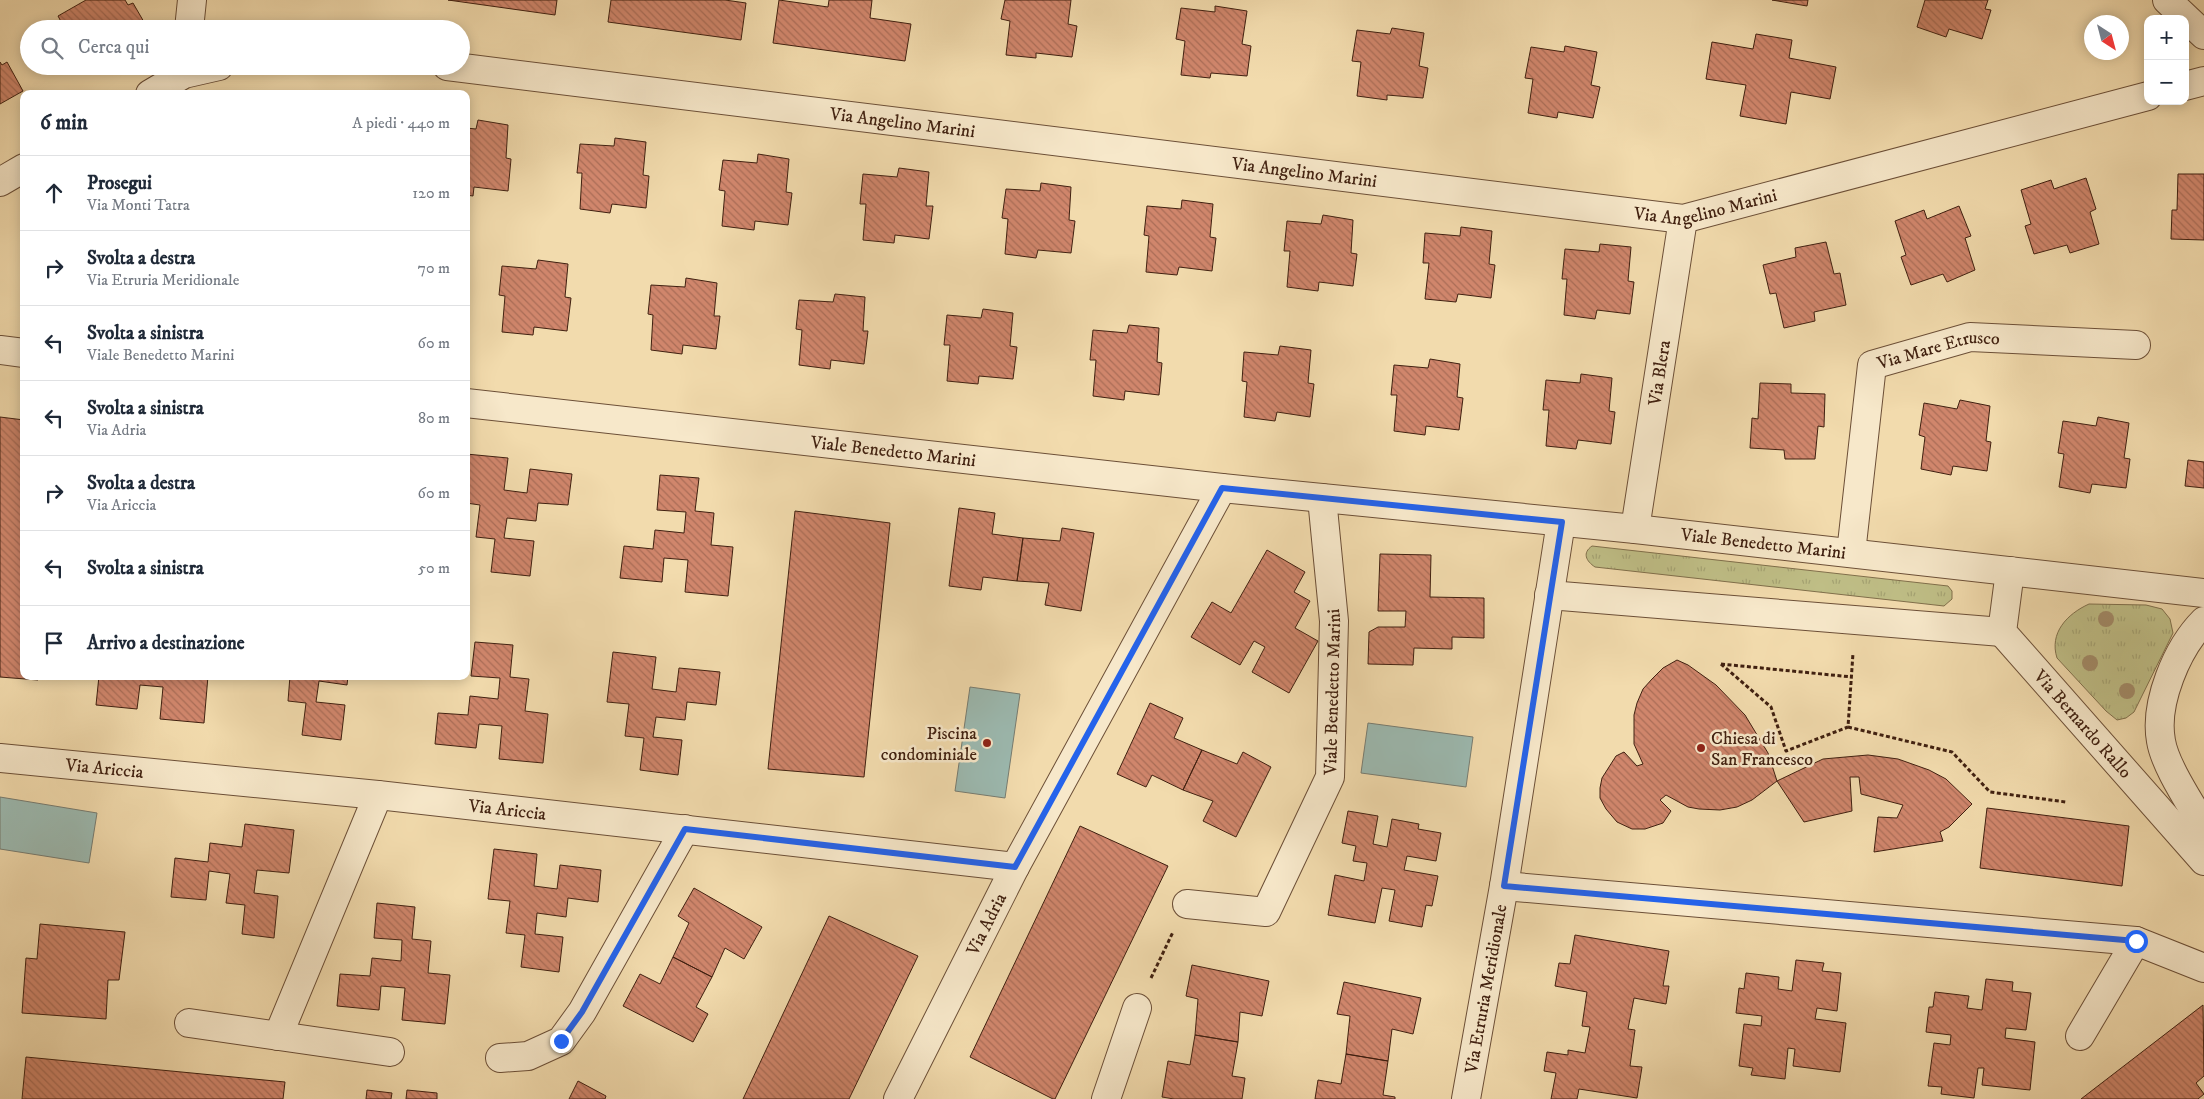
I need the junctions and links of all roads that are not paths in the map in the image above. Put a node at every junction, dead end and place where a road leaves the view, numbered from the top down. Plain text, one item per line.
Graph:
1 (192, 0) edge
2 (2167, 0) edge
3 (190, 20) edge
4 (2197, 28) edge
5 (470, 69) edge
6 (177, 75) edge
7 (2204, 81) edge
8 (2189, 85) edge
9 (156, 90) edge
10 (2144, 97) edge
11 (20, 170) edge
12 (0, 182) edge
13 (1683, 219) junction
14 (2136, 346) dead end
15 (0, 350) edge
16 (20, 352) edge
17 (470, 403) edge
18 (1222, 488) junction
19 (1322, 498) junction
20 (1562, 522) junction
21 (1635, 529) junction
22 (1851, 553) junction
23 (2010, 571) junction
24 (2204, 593) edge
25 (1549, 595) junction
26 (2204, 621) edge
27 (2002, 632) junction
28 (0, 758) edge
29 (378, 795) junction
30 (2204, 827) edge
31 (685, 829) junction
32 (2204, 861) edge
33 (1015, 867) junction
34 (1504, 886) junction
35 (1187, 904) road end
36 (2136, 941) junction
37 (2204, 968) edge
38 (1137, 1008) road end
39 (190, 1023) dead end
40 (278, 1036) junction
41 (2080, 1036) dead end
42 (390, 1052) dead end
43 (500, 1058) dead end
44 (898, 1099) edge
45 (1106, 1099) edge
46 (1466, 1099) edge

1 - 3 street
2 - 4 street
5 - 13 street, Via Angelino Marini
6 - 9 street
7 - 8 street
10 - 13 street, Via Angelino Marini
11 - 12 street
13 - 21 street, Via Blera
14 - 22 street, Via Mare Etrusco
15 - 16 street
17 - 18 street, Viale Benedetto Marini
18 - 19 street, Viale Benedetto Marini
18 - 33 street, Via Adria
19 - 20 street, Viale Benedetto Marini
19 - 35 street, Viale Benedetto Marini
20 - 21 street, Viale Benedetto Marini
20 - 25 street, Via Etruria Meridionale
21 - 22 street, Viale Benedetto Marini
22 - 23 street, Viale Benedetto Marini
23 - 24 street, Viale Benedetto Marini
23 - 27 street
25 - 27 street
25 - 34 street, Via Etruria Meridionale
26 - 30 street
27 - 32 street, Via Bernardo Rallo
28 - 29 street, Via Ariccia
29 - 31 street, Via Ariccia
29 - 40 street
31 - 33 street, Via Ariccia
31 - 43 street
33 - 44 street, Via Adria
34 - 36 street
34 - 46 street, Via Etruria Meridionale
36 - 37 street
36 - 41 street
38 - 45 street
39 - 40 street
40 - 42 street

